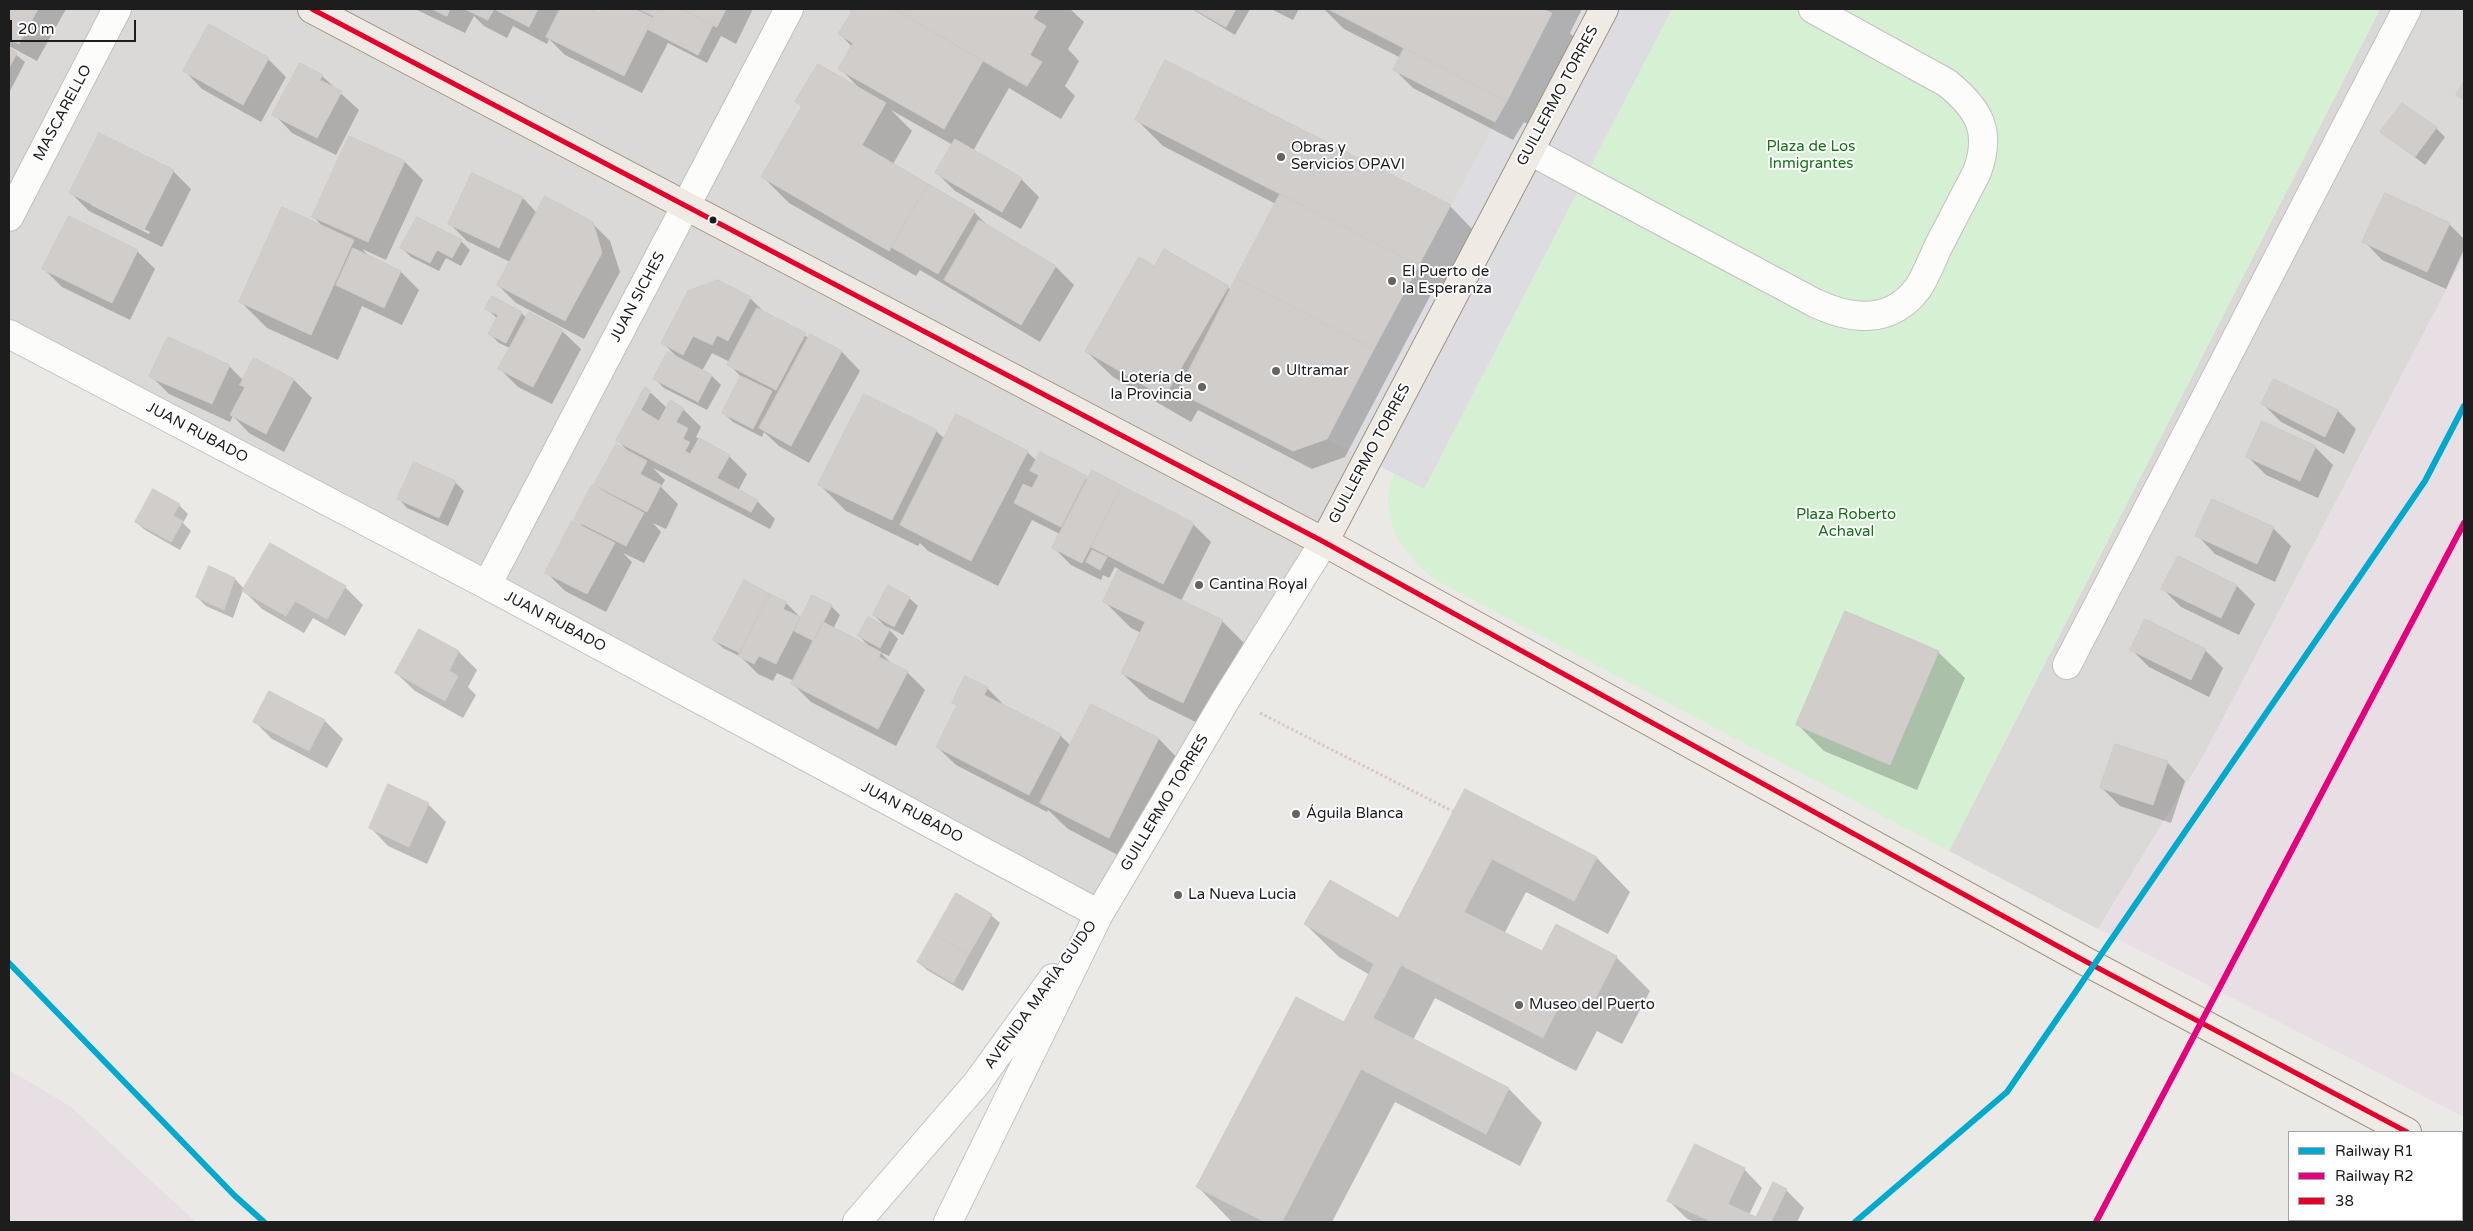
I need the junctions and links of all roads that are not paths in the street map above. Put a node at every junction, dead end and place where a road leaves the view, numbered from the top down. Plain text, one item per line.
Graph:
1 (117, 9) edge
2 (312, 9) edge
3 (789, 9) edge
4 (1604, 9) edge
5 (1813, 9) edge
6 (2407, 9) edge
7 (1530, 151) junction
8 (686, 206) junction
9 (9, 217) edge
10 (9, 334) edge
11 (1324, 542) junction
12 (487, 585) junction
13 (2067, 665) dead end
14 (1099, 914) junction
15 (2405, 1131) edge
16 (857, 1222) edge
17 (948, 1222) edge

1 - 9 street, MASCARELLO
2 - 8 main road
3 - 8 street, JUAN SICHES
4 - 7 main road, GUILLERMO TORRES
5 - 7 street
6 - 13 street
7 - 11 main road, GUILLERMO TORRES
8 - 11 main road
8 - 12 street, JUAN SICHES
10 - 12 street, JUAN RUBADO
11 - 14 street, GUILLERMO TORRES
11 - 15 main road
12 - 14 street, JUAN RUBADO
14 - 16 street, AVENIDA MARÍA GUIDO
14 - 17 street, AVENIDA MARÍA GUIDO

